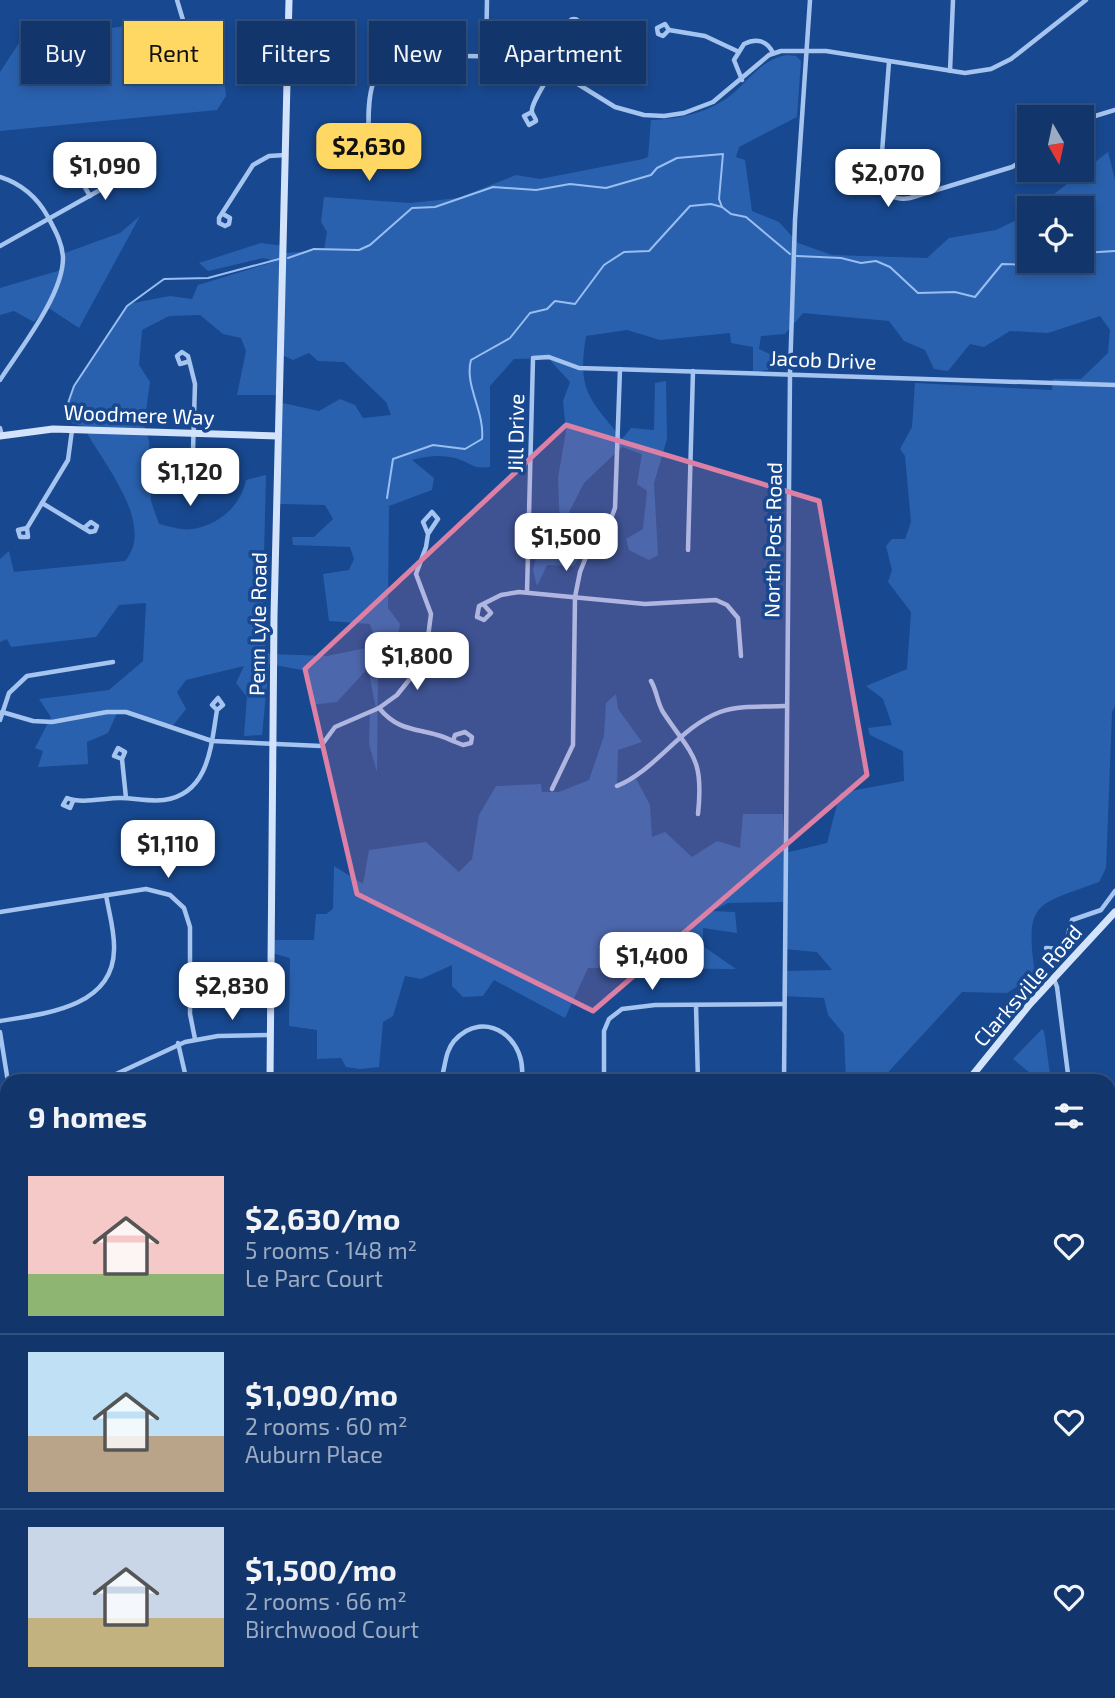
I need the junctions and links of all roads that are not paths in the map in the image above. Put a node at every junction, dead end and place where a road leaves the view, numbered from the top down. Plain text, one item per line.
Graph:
1 (177, 0) edge
2 (289, 0) edge
3 (486, 0) edge
4 (810, 0) edge
5 (953, 0) edge
6 (1086, 0) edge
7 (183, 21) edge
8 (486, 21) edge
9 (669, 30) dead end
10 (806, 50) junction
11 (737, 51) junction
12 (773, 53) junction
13 (480, 57) edge
14 (889, 62) junction
15 (950, 71) junction
16 (742, 80) junction
17 (544, 84) edge
18 (578, 84) edge
19 (1115, 110) edge
20 (532, 112) dead end
21 (1094, 116) edge
22 (286, 155) junction
23 (144, 158) dead end
24 (369, 158) dead end
25 (1017, 164) edge
26 (73, 167) dead end
27 (0, 177) edge
28 (90, 196) junction
29 (223, 214) dead end
30 (49, 219) junction
31 (0, 246) edge
32 (533, 358) joint
33 (187, 362) dead end
34 (620, 369) junction
35 (692, 371) junction
36 (790, 373) junction
37 (0, 380) edge
38 (1115, 385) edge
39 (72, 429) junction
40 (1, 433) edge
41 (194, 433) junction
42 (278, 436) junction
43 (192, 484) dead end
44 (42, 503) junction
45 (27, 528) dead end
46 (84, 528) dead end
47 (428, 534) junction
48 (688, 550) dead end
49 (527, 592) junction
50 (575, 597) junction
51 (484, 605) dead end
52 (741, 656) dead end
53 (425, 660) junction
54 (113, 663) dead end
55 (465, 666) dead end
56 (651, 681) dead end
57 (785, 706) junction
58 (379, 708) junction
59 (217, 710) dead end
60 (2, 712) junction
61 (0, 720) edge
62 (682, 738) junction
63 (212, 741) junction
64 (453, 741) dead end
65 (274, 744) junction
66 (122, 759) dead end
67 (617, 786) dead end
68 (552, 789) dead end
69 (126, 798) junction
70 (73, 801) dead end
71 (698, 814) dead end
72 (1115, 891) edge
73 (106, 895) junction
74 (0, 912) edge
75 (1115, 912) edge
76 (1046, 948) dead end
77 (1053, 979) junction
78 (783, 1004) junction
79 (696, 1005) junction
80 (0, 1021) edge
81 (0, 1032) edge
82 (271, 1035) junction
83 (195, 1040) junction
84 (178, 1043) junction
85 (7, 1074) edge
86 (115, 1074) edge
87 (185, 1074) edge
88 (270, 1074) edge
89 (442, 1074) edge
90 (522, 1074) edge
91 (604, 1074) edge
92 (698, 1074) edge
93 (784, 1074) edge
94 (974, 1074) edge
95 (1068, 1074) edge

1 - 7 street
2 - 22 street, Penn Lyle Road
3 - 8 street
4 - 10 street, North Post Road
5 - 15 street
6 - 15 street
9 - 11 street
10 - 12 street
10 - 14 street
10 - 36 street, North Post Road
11 - 12 street
11 - 16 street
12 - 16 street
13 - 24 street
14 - 15 street
14 - 25 street
16 - 18 street
17 - 20 street
19 - 21 street
22 - 29 street
22 - 42 street, Penn Lyle Road
23 - 28 street
26 - 28 street
27 - 30 street
28 - 30 street
30 - 31 street
30 - 37 street
32 - 34 street, Jacob Drive
32 - 49 street, Jill Drive
33 - 41 street
34 - 35 street, Jacob Drive
34 - 50 street
35 - 36 street, Jacob Drive
35 - 48 street
36 - 38 street, Jacob Drive
36 - 57 street, North Post Road
39 - 40 street, Woodmere Way
39 - 41 street, Woodmere Way
39 - 44 street
41 - 42 street, Woodmere Way
41 - 43 street
42 - 65 street, Penn Lyle Road
44 - 45 street
44 - 46 street
47 - 47 street
47 - 53 street
49 - 50 street
49 - 51 street
50 - 52 street
50 - 68 street
53 - 55 street
53 - 58 street
54 - 60 street
56 - 62 street
57 - 62 street
57 - 78 street, North Post Road
58 - 64 street
58 - 65 street
59 - 63 street
60 - 61 street
60 - 63 street
62 - 67 street
62 - 71 street
63 - 65 street
63 - 69 street
65 - 82 street, Penn Lyle Road
66 - 69 street
69 - 70 street
72 - 76 street
73 - 74 street
73 - 80 street
73 - 83 street
75 - 77 street, Clarksville Road
77 - 94 street, Clarksville Road
77 - 95 street
78 - 79 street
78 - 93 street, North Post Road
79 - 91 street
79 - 92 street
81 - 85 street
82 - 83 street
82 - 88 street, Penn Lyle Road
83 - 84 street
84 - 86 street
84 - 87 street
89 - 90 street

